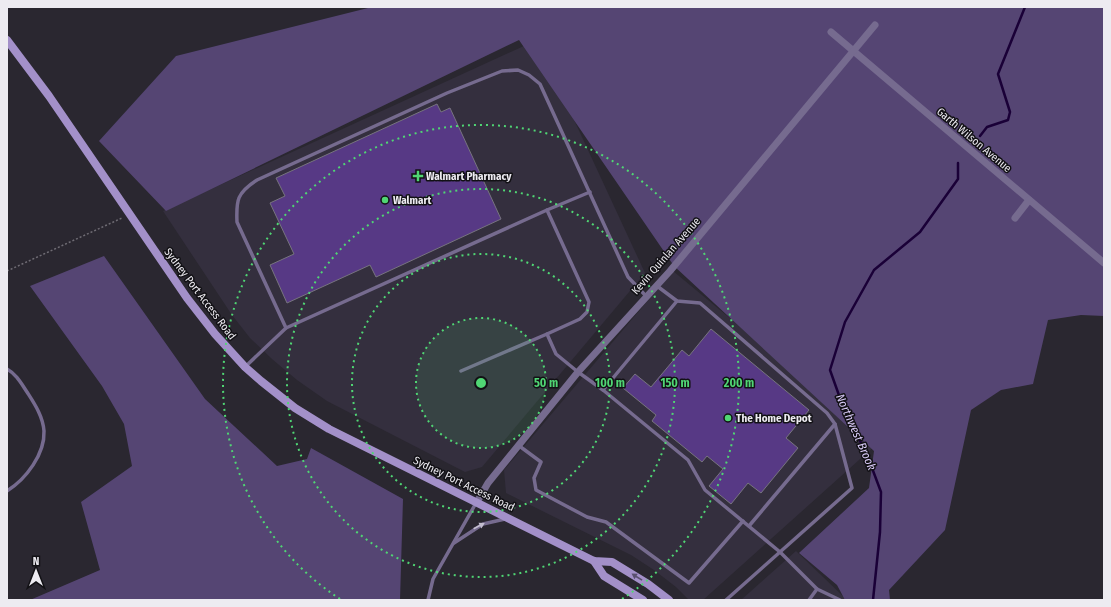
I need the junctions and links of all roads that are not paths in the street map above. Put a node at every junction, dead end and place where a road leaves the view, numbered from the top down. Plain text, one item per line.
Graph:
1 (874, 25) dead end
2 (831, 32) dead end
3 (7, 40) edge
4 (853, 51) junction
5 (590, 192) junction
6 (1029, 200) junction
7 (547, 210) junction
8 (1015, 218) dead end
9 (1104, 263) edge
10 (656, 285) junction
11 (646, 296) junction
12 (677, 301) junction
13 (286, 328) junction
14 (547, 334) junction
15 (245, 367) junction
16 (7, 368) edge
17 (461, 371) dead end
18 (578, 372) junction
19 (603, 390) junction
20 (834, 424) junction
21 (518, 446) junction
22 (7, 492) edge
23 (477, 502) junction
24 (508, 518) junction
25 (743, 521) junction
26 (749, 526) junction
27 (453, 544) junction
28 (780, 552) junction
29 (594, 561) junction
30 (817, 589) junction
31 (428, 600) edge
32 (643, 600) edge
33 (669, 600) edge
34 (726, 600) edge
35 (809, 600) edge
36 (840, 600) edge

1 - 4 street, Kevin Quinlan Avenue
2 - 4 street, Garth Wilson Avenue
3 - 15 main road, Sydney Port Access Road
4 - 6 street, Garth Wilson Avenue
4 - 10 street, Kevin Quinlan Avenue
5 - 7 lane
5 - 11 lane
5 - 13 lane
6 - 8 street
6 - 9 street, Garth Wilson Avenue
7 - 13 lane
7 - 14 lane
10 - 11 street, Kevin Quinlan Avenue
10 - 12 lane
11 - 18 street, Kevin Quinlan Avenue
12 - 19 lane
12 - 20 lane
13 - 15 lane
14 - 17 lane
14 - 18 lane
15 - 23 main road, Sydney Port Access Road
16 - 22 lane
18 - 19 lane
18 - 21 street, Kevin Quinlan Avenue
19 - 25 lane
20 - 26 lane
20 - 28 lane
21 - 23 street, Kevin Quinlan Avenue
21 - 25 lane
23 - 24 main road, Sydney Port Access Road
23 - 27 lane
27 -> 24 lane
24 - 29 main road, Sydney Port Access Road
25 - 26 lane
26 - 28 lane
27 - 31 lane
28 - 30 lane
28 - 34 lane
29 - 32 main road, Sydney Port Access Road
33 -> 29 main road, Sydney Port Access Road
30 - 35 lane
30 - 36 lane

